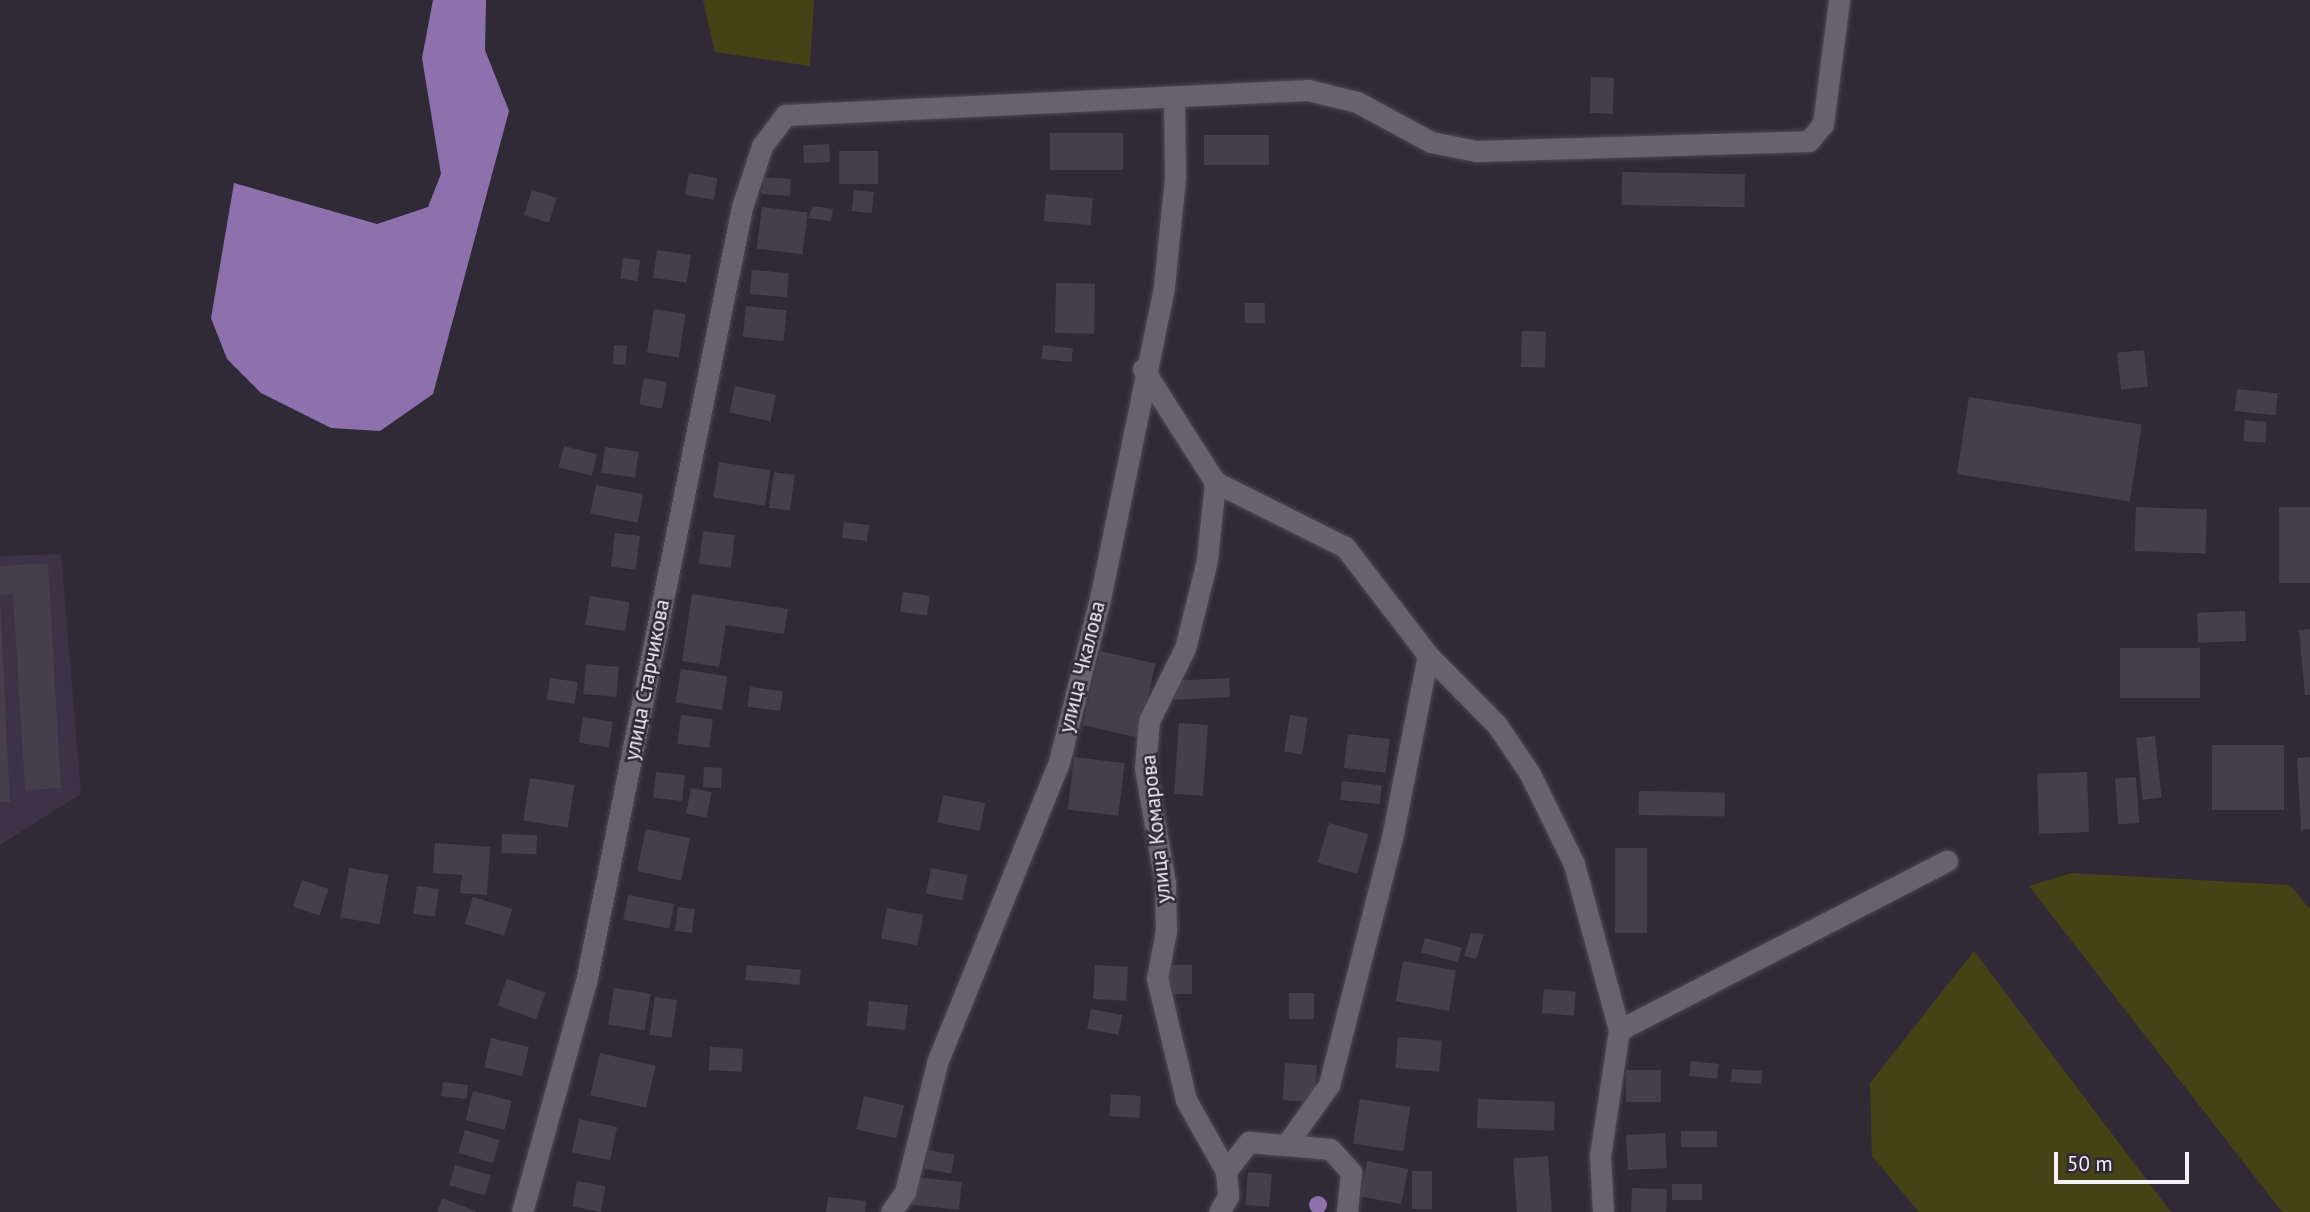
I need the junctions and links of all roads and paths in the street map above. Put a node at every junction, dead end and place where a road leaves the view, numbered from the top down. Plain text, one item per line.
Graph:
1 (1839, 0) edge
2 (1174, 97) junction
3 (1143, 369) junction
4 (1216, 482) junction
5 (1428, 655) junction
6 (1947, 861) dead end
7 (1619, 1030) junction
8 (1286, 1145) junction
9 (1226, 1171) junction
10 (522, 1212) edge
11 (891, 1212) edge
12 (1219, 1212) edge
13 (1347, 1212) edge
14 (1603, 1212) edge

1 - 2 street
2 - 3 street, улица Чкалова
2 - 10 street, улица Старчикова
3 - 4 street
3 - 11 street, улица Чкалова
4 - 5 street
4 - 9 street, улица Комарова
5 - 7 street
5 - 8 street
6 - 7 street
7 - 14 street
8 - 9 street
8 - 13 street
9 - 12 street

